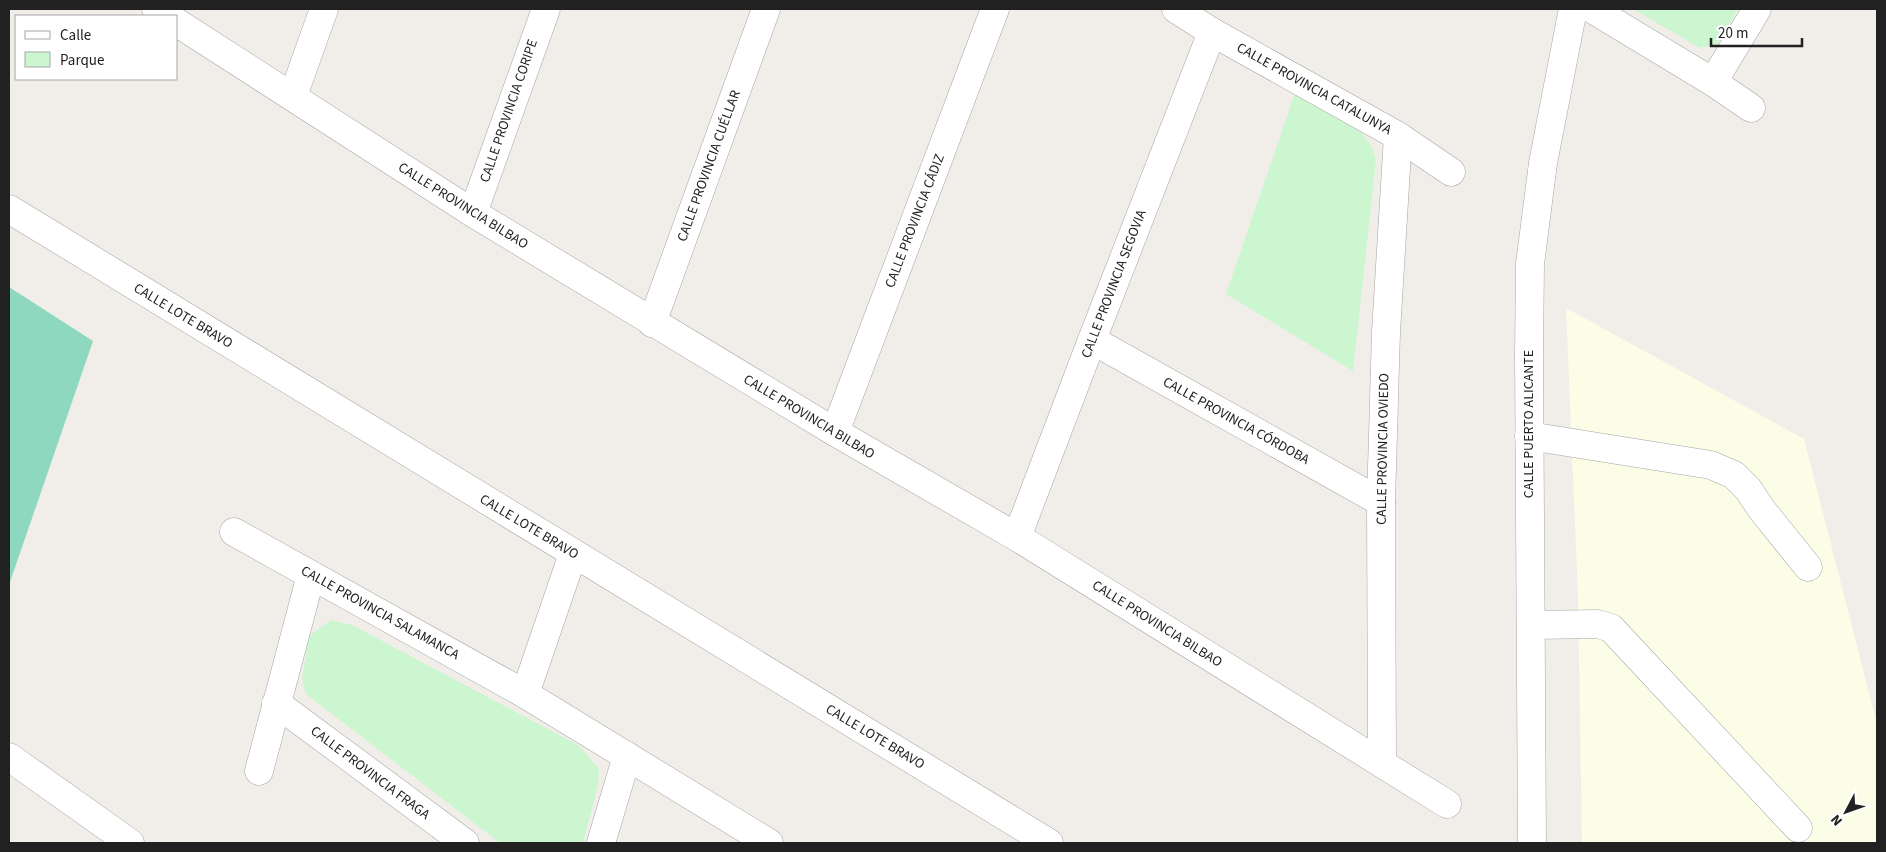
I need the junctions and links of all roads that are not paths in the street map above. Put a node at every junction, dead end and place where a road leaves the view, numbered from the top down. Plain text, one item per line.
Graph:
1 (324, 9) edge
2 (546, 9) edge
3 (766, 9) edge
4 (995, 9) edge
5 (1176, 9) edge
6 (1573, 9) edge
7 (1592, 9) edge
8 (1757, 9) edge
9 (178, 23) edge
10 (1212, 32) junction
11 (1712, 82) junction
12 (292, 96) junction
13 (1750, 108) dead end
14 (1398, 136) junction
15 (1451, 172) dead end
16 (9, 210) edge
17 (473, 213) junction
18 (652, 323) junction
19 (1092, 340) junction
20 (835, 432) junction
21 (1529, 436) junction
22 (1381, 502) junction
23 (234, 532) dead end
24 (1018, 537) junction
25 (573, 554) junction
26 (1808, 567) dead end
27 (311, 575) junction
28 (1531, 625) junction
29 (525, 694) junction
30 (276, 702) junction
31 (626, 756) junction
32 (9, 757) edge
33 (1382, 763) junction
34 (259, 771) dead end
35 (1447, 804) dead end
36 (1798, 828) dead end
37 (106, 835) edge
38 (130, 843) edge
39 (465, 843) edge
40 (601, 843) edge
41 (769, 843) edge
42 (1049, 843) edge
43 (1532, 843) edge

1 - 12 street
2 - 17 street, CALLE PROVINCIA CORIPE
3 - 18 street, CALLE PROVINCIA CUÉLLAR
4 - 20 street, CALLE PROVINCIA CÁDIZ
5 - 10 street, CALLE PROVINCIA CATALUNYA
6 - 21 street, CALLE PUERTO ALICANTE
7 - 11 street
8 - 11 street
9 - 12 street, CALLE PROVINCIA BILBAO
10 - 14 street, CALLE PROVINCIA CATALUNYA
10 - 19 street, CALLE PROVINCIA SEGOVIA
11 - 13 street
12 - 17 street, CALLE PROVINCIA BILBAO
14 - 15 street, CALLE PROVINCIA CATALUNYA
14 - 22 street, CALLE PROVINCIA OVIEDO
16 - 25 street, CALLE LOTE BRAVO
17 - 18 street, CALLE PROVINCIA BILBAO
18 - 20 street, CALLE PROVINCIA BILBAO
19 - 22 street, CALLE PROVINCIA CÓRDOBA
19 - 24 street, CALLE PROVINCIA SEGOVIA
20 - 24 street, CALLE PROVINCIA BILBAO
21 - 26 street
21 - 28 street, CALLE PUERTO ALICANTE
22 - 33 street, CALLE PROVINCIA OVIEDO
23 - 27 street, CALLE PROVINCIA SALAMANCA
24 - 33 street, CALLE PROVINCIA BILBAO
25 - 29 street
25 - 42 street, CALLE LOTE BRAVO
27 - 29 street, CALLE PROVINCIA SALAMANCA
27 - 30 street
28 - 36 street
28 - 43 street, CALLE PUERTO ALICANTE
29 - 31 street, CALLE PROVINCIA SALAMANCA
30 - 34 street
30 - 39 street, CALLE PROVINCIA FRAGA
31 - 40 street
31 - 41 street, CALLE PROVINCIA SALAMANCA
32 - 37 street
33 - 35 street, CALLE PROVINCIA BILBAO
37 - 38 street

